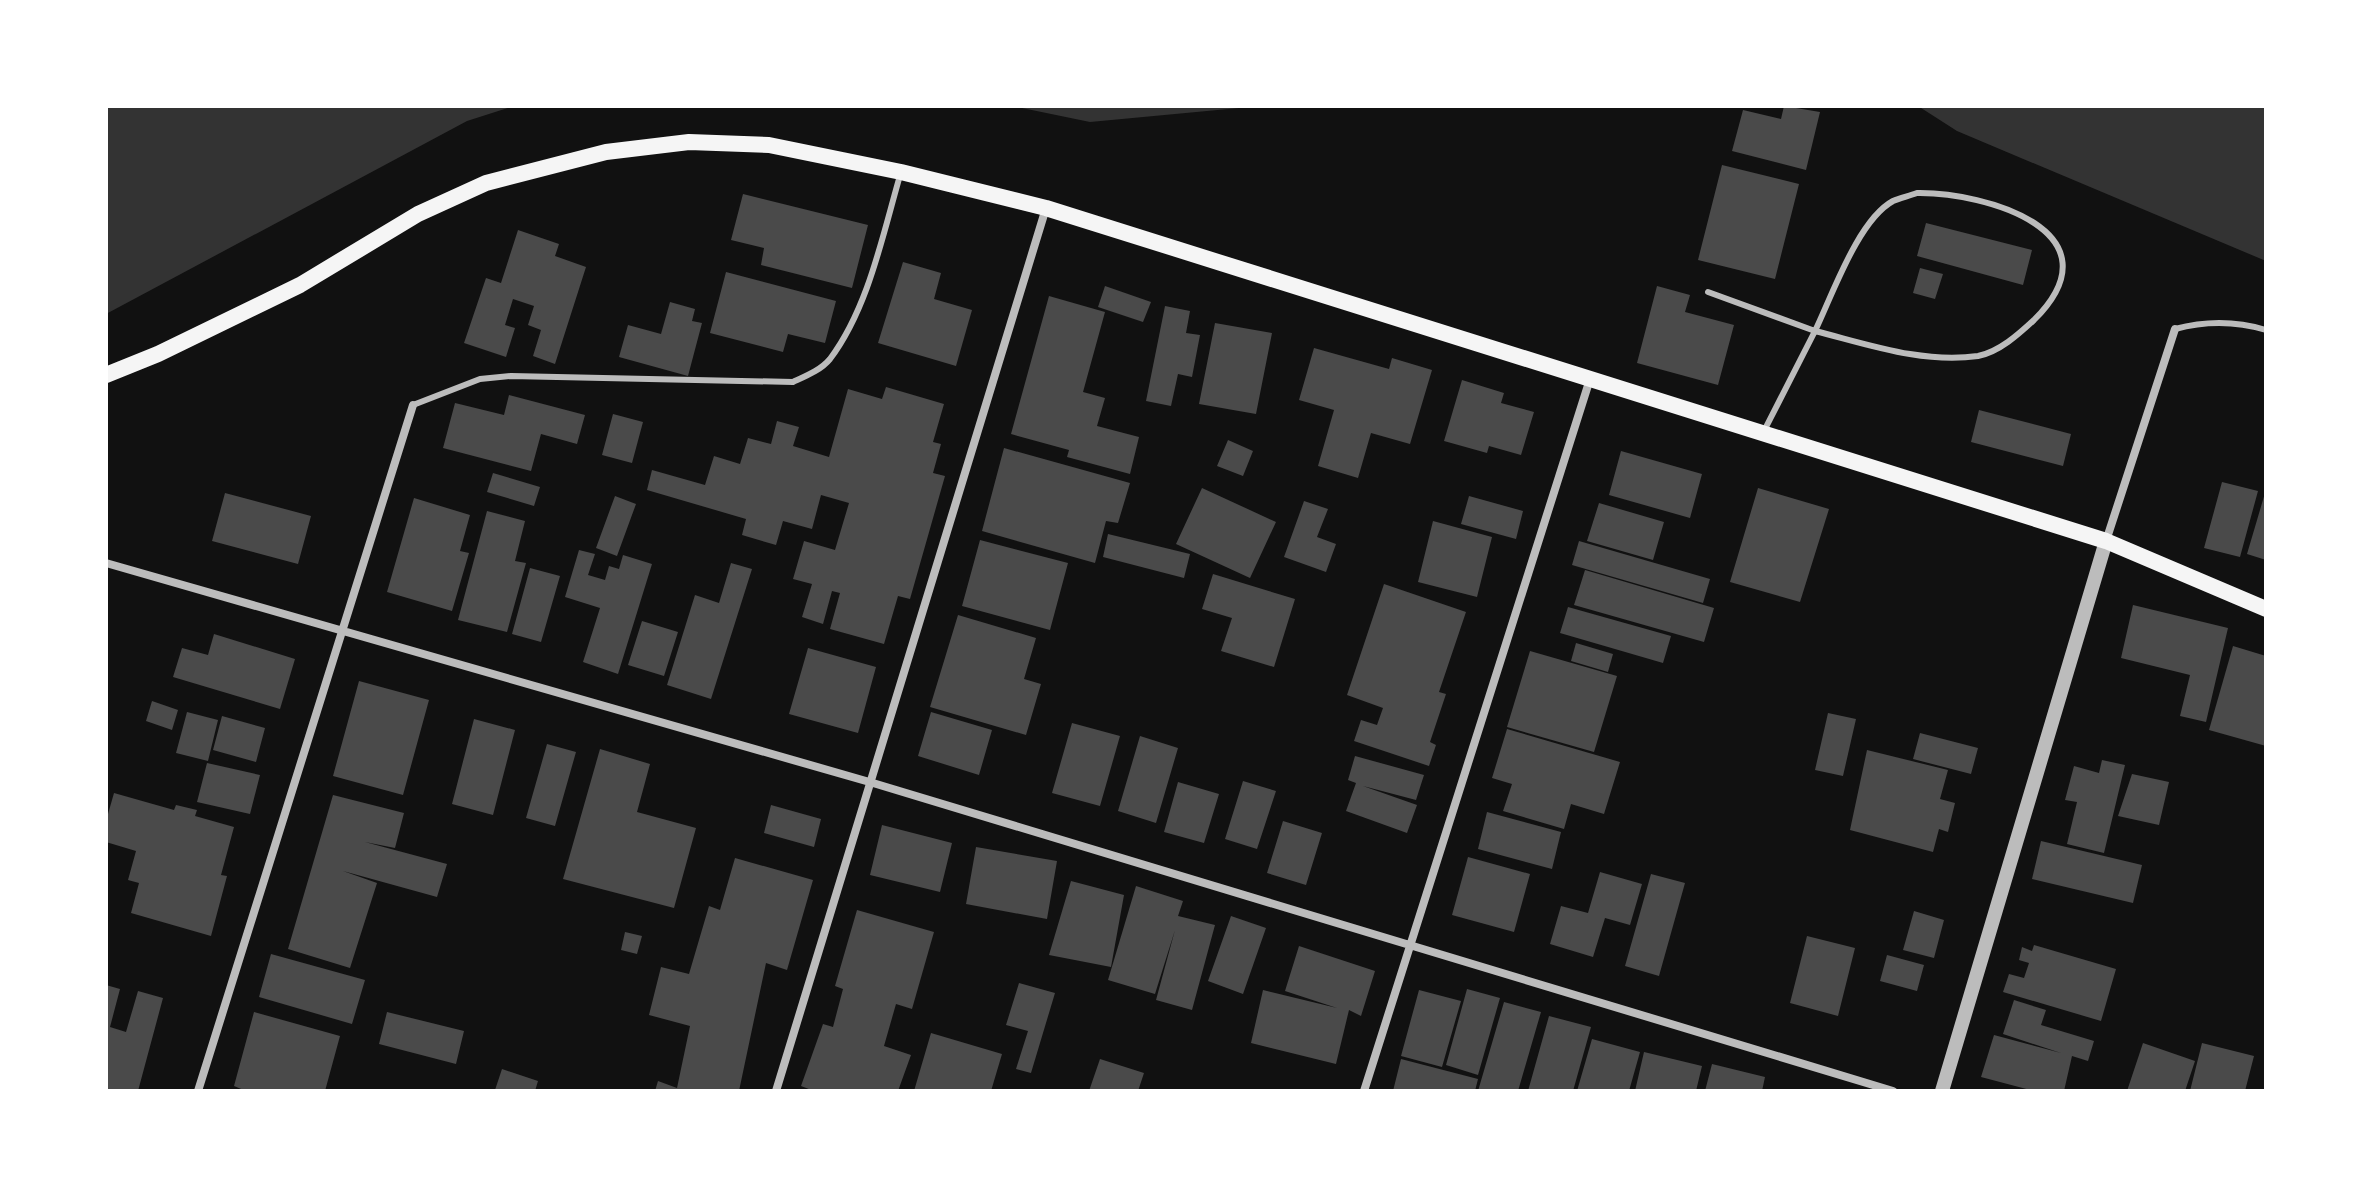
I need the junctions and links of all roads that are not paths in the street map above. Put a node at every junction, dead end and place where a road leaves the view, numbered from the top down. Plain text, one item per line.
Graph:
1 (901, 172) junction
2 (1046, 208) junction
3 (1708, 292) dead end
4 (2175, 329) joint
5 (2266, 330) edge
6 (1815, 331) junction
7 (106, 375) edge
8 (1590, 379) junction
9 (413, 405) joint
10 (1764, 431) junction
11 (2106, 541) junction
12 (106, 563) edge
13 (2266, 609) edge
14 (342, 631) junction
15 (873, 783) junction
16 (1409, 946) junction
17 (198, 1091) edge
18 (776, 1091) edge
19 (1364, 1091) edge
20 (1893, 1091) edge
21 (1942, 1091) edge

1 - 2 main road
1 - 7 main road
1 - 9 lane
2 - 8 main road
2 - 15 street
3 - 6 lane
4 - 5 lane
4 - 11 street
6 - 6 lane
6 - 10 lane
8 - 10 main road
8 - 16 street
9 - 14 street
10 - 11 main road
11 - 13 main road
11 - 21 street
12 - 14 street
14 - 15 street
14 - 17 street
15 - 16 street
15 - 18 street
16 - 19 street
16 - 20 street

